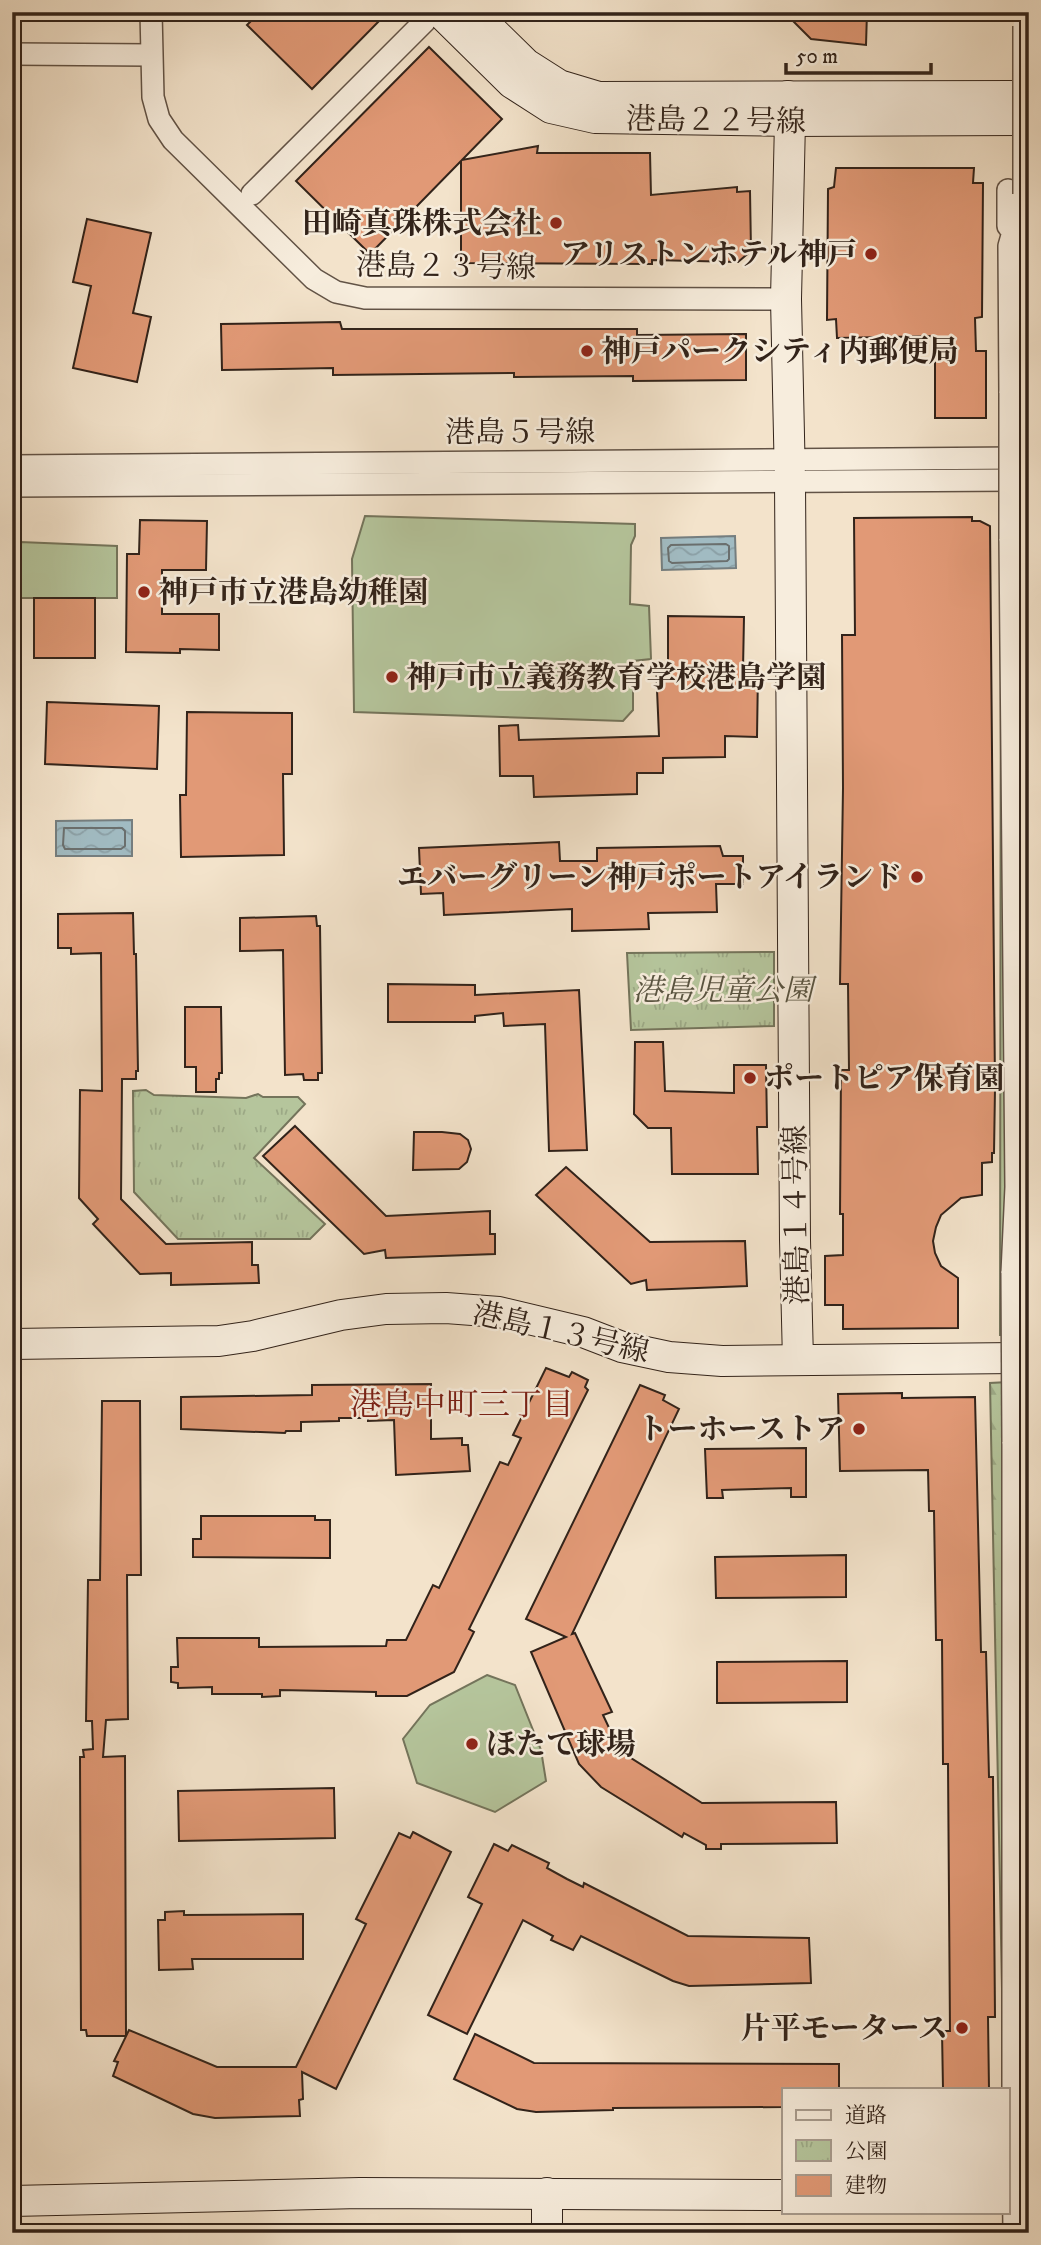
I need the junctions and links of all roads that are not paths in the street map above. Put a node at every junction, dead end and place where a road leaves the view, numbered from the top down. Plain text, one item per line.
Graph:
1 (151, 12) edge
2 (473, 12) edge
3 (432, 16) edge
4 (1024, 19) edge
5 (12, 54) edge
6 (150, 55) junction
7 (1029, 96) edge
8 (789, 108) junction
9 (1029, 120) edge
10 (252, 194) dead end
11 (786, 299) junction
12 (1029, 458) edge
13 (12, 466) edge
14 (789, 470) junction
15 (1029, 480) edge
16 (12, 486) edge
17 (1022, 1187) edge
18 (12, 1344) edge
19 (1029, 1357) edge
20 (798, 1360) junction
21 (547, 2193) junction
22 (782, 2195) edge
23 (1010, 2196) edge
24 (1029, 2196) edge
25 (12, 2201) edge
26 (547, 2233) edge
27 (1016, 2233) edge
28 (1029, 2233) edge

1 - 6 street, 港島２３号線
2 - 8 street, 港島２２号線
3 - 8 street, 港島２２号線
3 - 10 street
4 - 17 street, bridge
5 - 6 street
6 - 11 street, 港島２３号線
7 - 8 street, 港島２２号線
8 - 9 street, 港島２２号線
8 - 11 street, 港島１４号線
11 - 14 street, 港島１４号線
12 - 14 street, 港島５号線
13 - 14 street, 港島５号線
14 - 15 street, 港島５号線
14 - 16 street, 港島５号線
14 - 20 street, 港島１４号線
17 - 27 street, bridge
18 - 20 street, 港島１３号線
19 - 20 street, 港島１３号線
21 - 22 street
21 - 25 street
21 - 26 street
23 - 24 street
27 - 28 street

